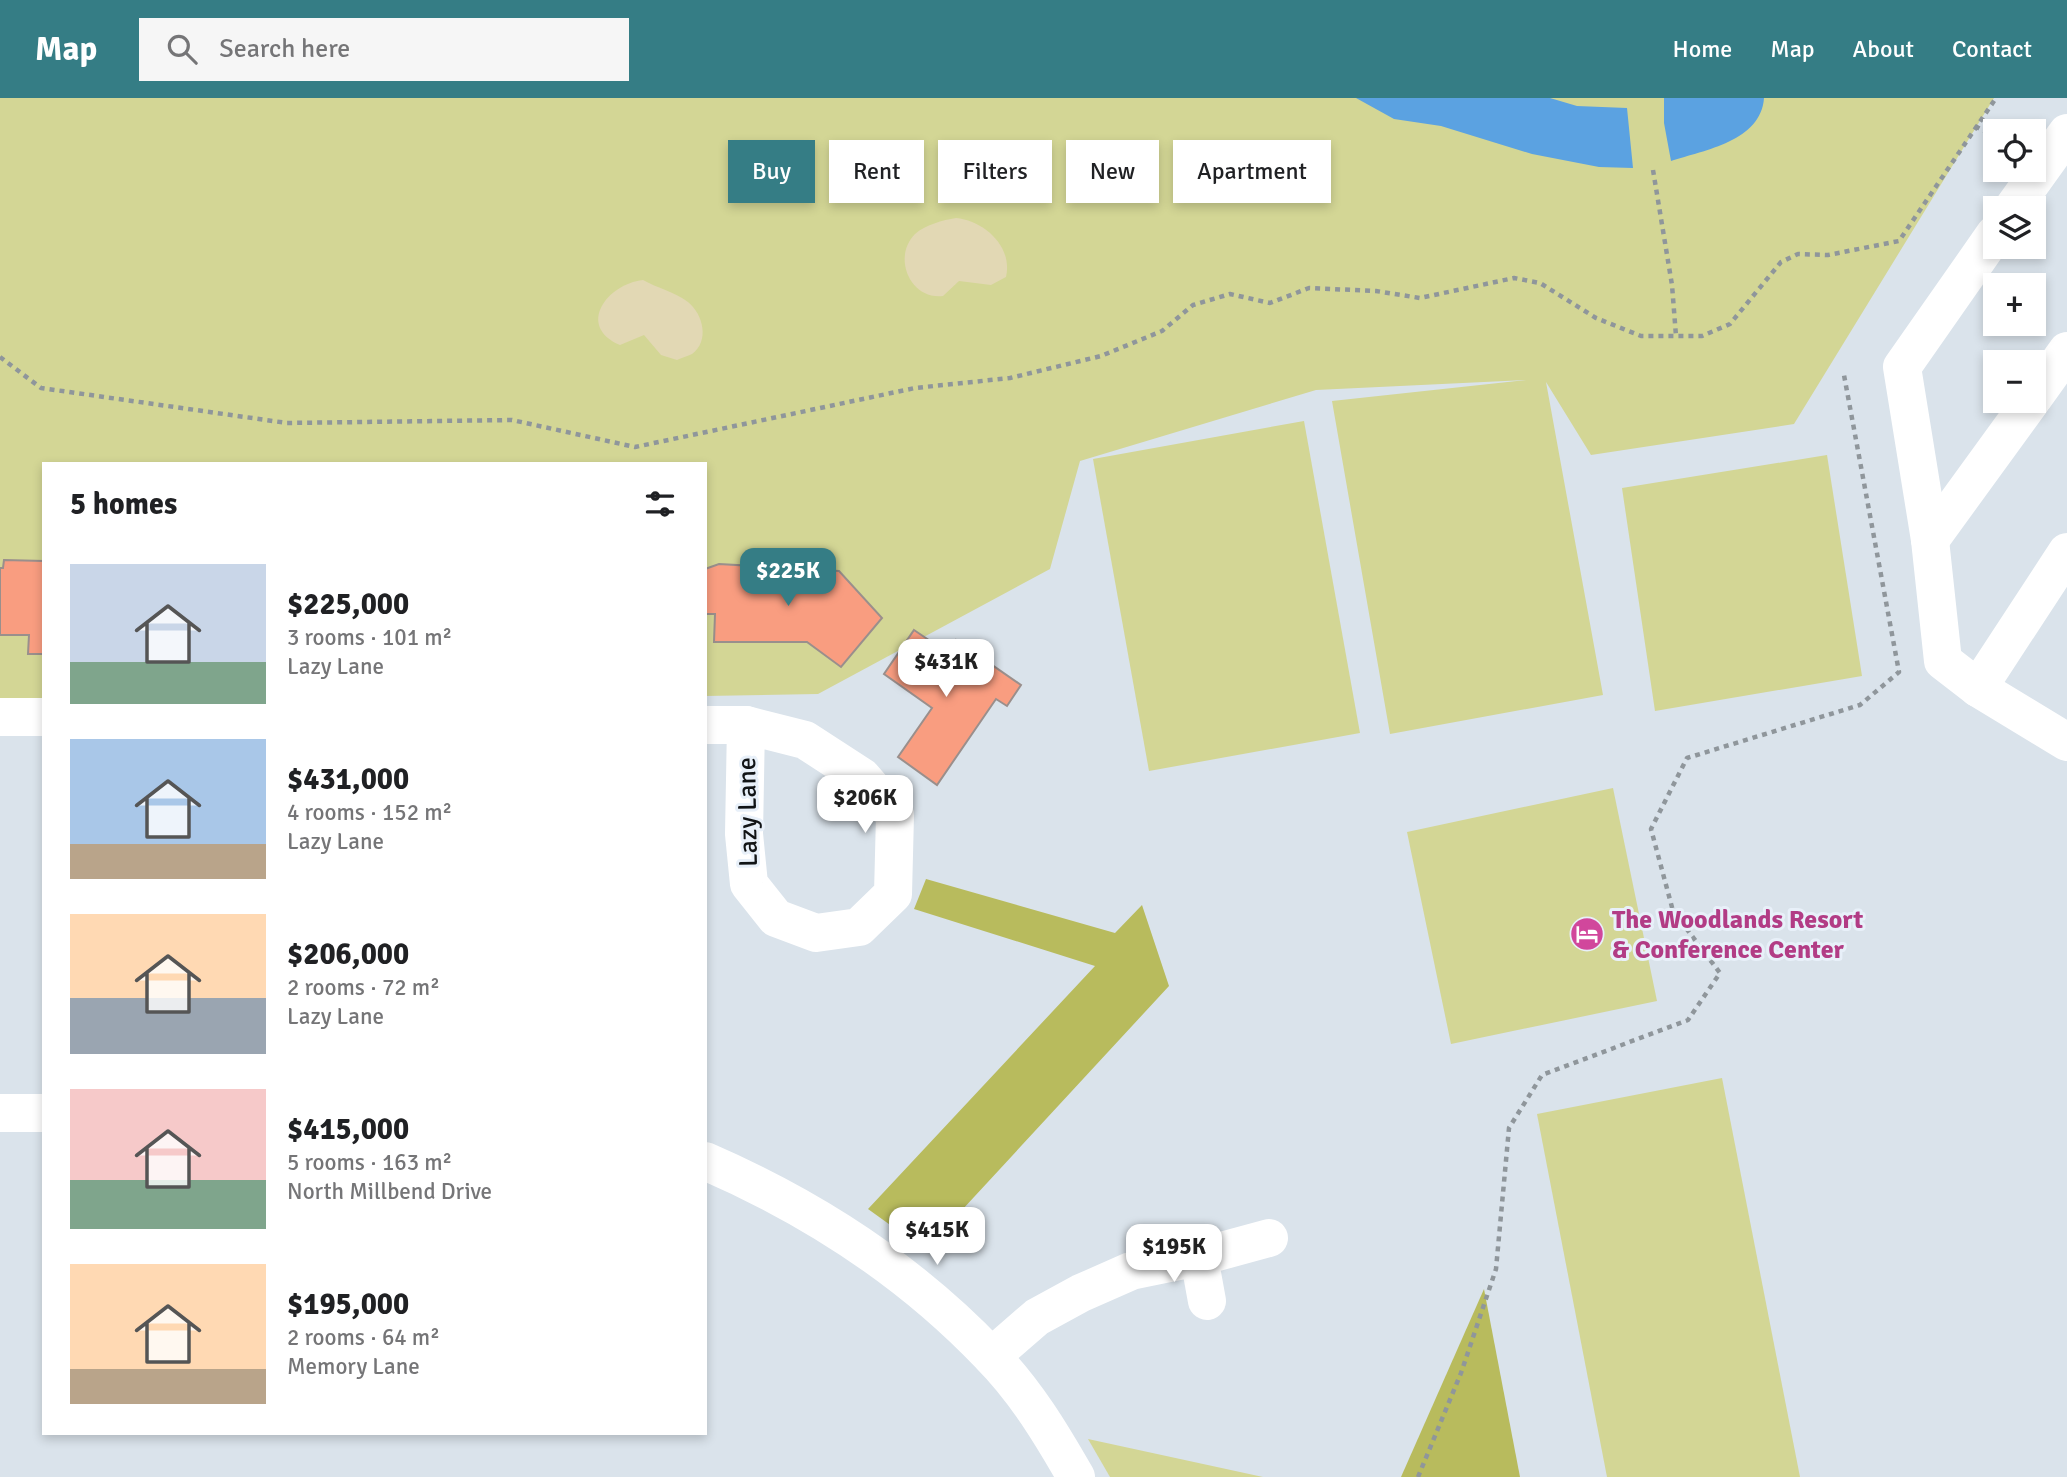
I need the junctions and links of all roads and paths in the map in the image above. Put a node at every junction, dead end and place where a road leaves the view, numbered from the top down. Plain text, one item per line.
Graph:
1 (1996, 98) edge
2 (1975, 126) junction
3 (1983, 130) edge
4 (2067, 133) edge
5 (1653, 170) dead end
6 (2022, 196) edge
7 (1983, 251) edge
8 (1676, 336) junction
9 (2067, 351) edge
10 (0, 358) edge
11 (1844, 375) dead end
12 (2046, 380) edge
13 (2022, 413) edge
14 (1930, 540) junction
15 (2067, 552) edge
16 (1978, 688) junction
17 (42, 717) edge
18 (0, 718) edge
19 (707, 725) edge
20 (746, 725) junction
21 (2067, 742) edge
22 (0, 1113) edge
23 (42, 1113) edge
24 (707, 1162) edge
25 (1269, 1238) dead end
26 (1199, 1257) junction
27 (1207, 1301) dead end
28 (992, 1356) junction
29 (1076, 1477) edge
30 (1418, 1477) edge

1 - 2 path
2 - 3 path
2 - 8 path
4 - 6 street
5 - 8 path
7 - 14 street
8 - 10 path
9 - 12 street
11 - 30 path
13 - 14 street
14 - 16 street
15 - 16 street
16 - 21 street
17 - 18 street
19 - 20 street, Lazy Lane
20 - 20 street, Lazy Lane
22 - 23 street
24 - 28 street
25 - 26 street
26 - 27 street
26 - 28 street
28 - 29 street

